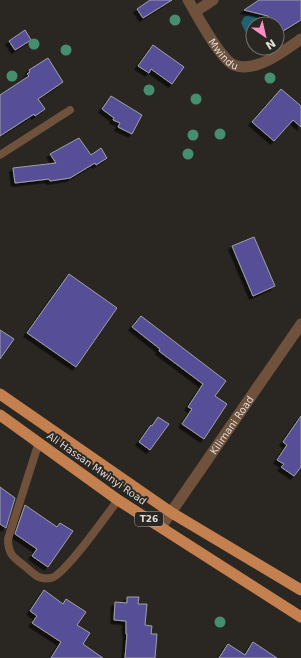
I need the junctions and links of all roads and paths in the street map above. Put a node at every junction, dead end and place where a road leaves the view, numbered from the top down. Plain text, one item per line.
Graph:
1 (188, 0) edge
2 (213, 0) edge
3 (195, 12) junction
4 (301, 39) edge
5 (70, 110) dead end
6 (0, 155) edge
7 (301, 324) edge
8 (0, 394) edge
9 (0, 415) edge
10 (38, 442) junction
11 (118, 500) junction
12 (172, 513) junction
13 (161, 527) junction
14 (301, 590) edge
15 (301, 618) edge

1 - 3 street, Mwindu
2 - 3 street
3 - 4 street, Mwindu
5 - 6 lane
7 - 12 street, Kilimani Road
8 - 12 highway, Ali Hassan Mwinyi Road / T26
9 - 10 highway, Ali Hassan Mwinyi Road / T26
10 - 11 highway, Ali Hassan Mwinyi Road / T26
10 - 11 lane
11 - 13 highway, Ali Hassan Mwinyi Road / T26
12 - 13 street, Kilimani Road
12 - 14 highway, Ali Hassan Mwinyi Road / T26
13 - 15 highway, Ali Hassan Mwinyi Road / T26

